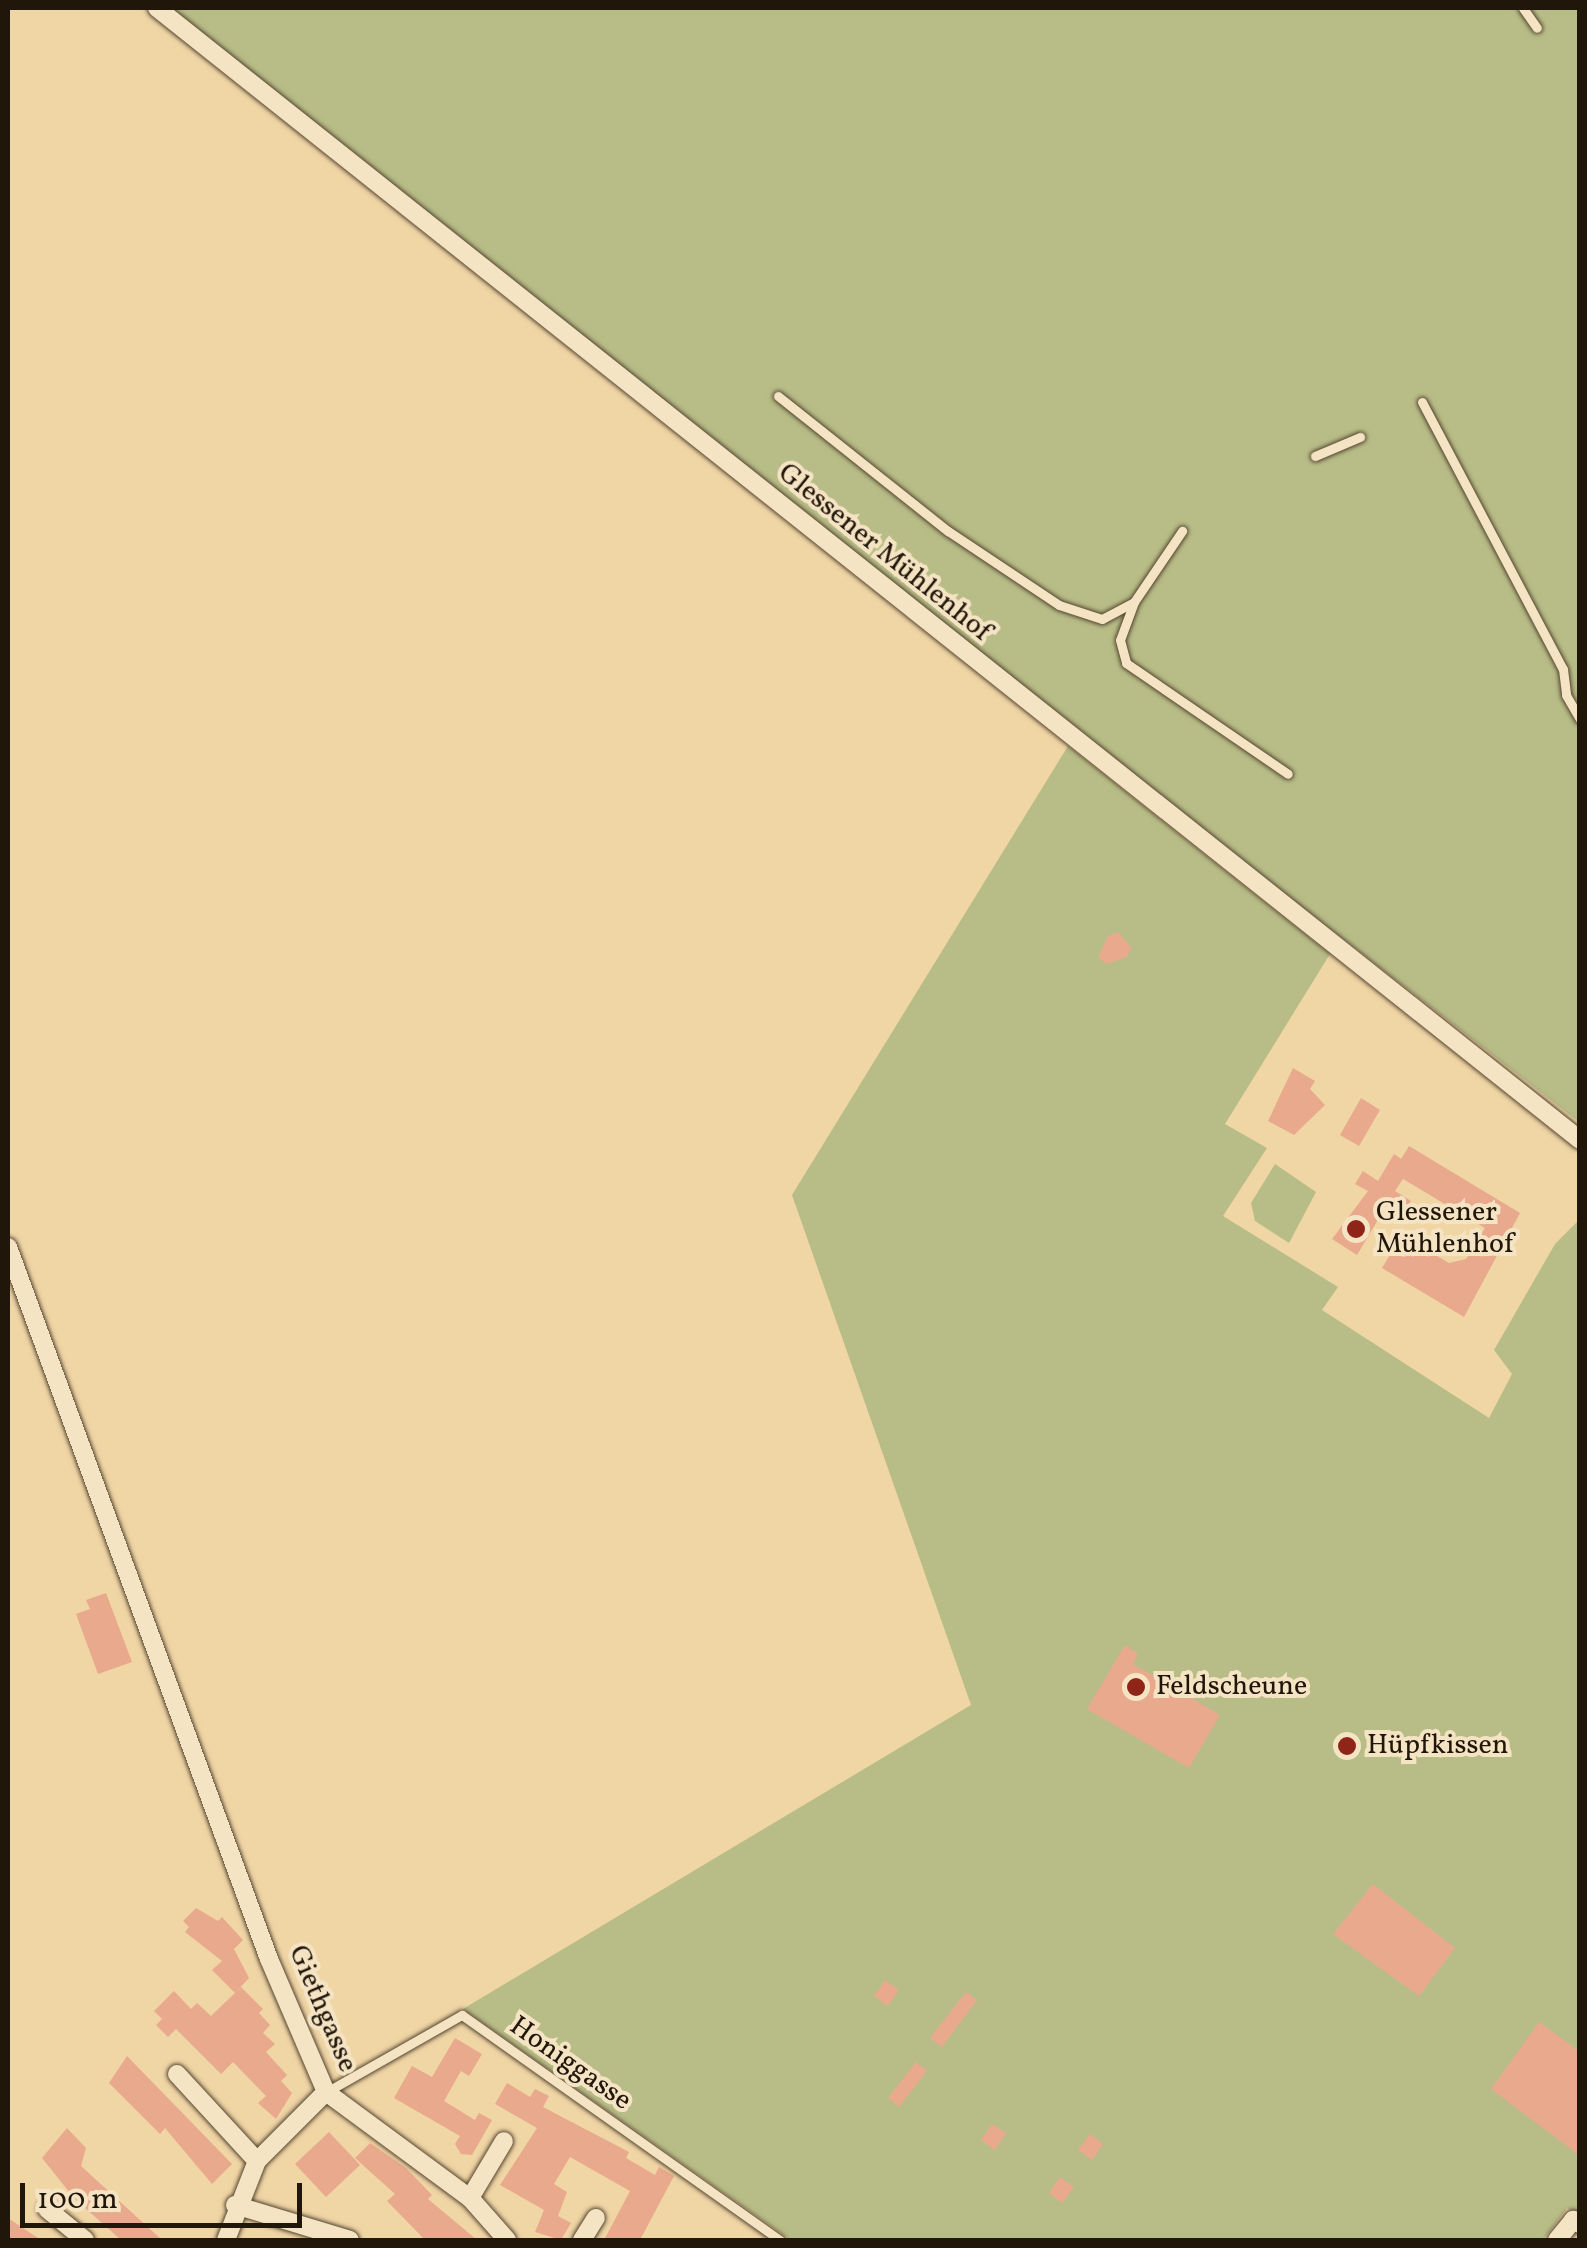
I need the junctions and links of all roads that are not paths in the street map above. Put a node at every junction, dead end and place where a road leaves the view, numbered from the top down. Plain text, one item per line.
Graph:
1 (157, 8) edge
2 (1523, 8) edge
3 (1538, 28) dead end
4 (778, 396) dead end
5 (1422, 402) dead end
6 (1360, 437) dead end
7 (1315, 456) dead end
8 (1182, 530) dead end
9 (1134, 602) junction
10 (1580, 719) edge
11 (1288, 774) dead end
12 (1580, 1140) edge
13 (8, 1247) edge
14 (177, 2074) dead end
15 (326, 2092) junction
16 (504, 2141) dead end
17 (256, 2161) junction
18 (470, 2198) junction
19 (236, 2204) junction
20 (47, 2209) dead end
21 (596, 2218) dead end
22 (1580, 2224) edge
23 (85, 2240) edge
24 (226, 2240) edge
25 (350, 2240) edge
26 (507, 2240) edge
27 (582, 2240) edge
28 (780, 2240) edge
29 (1558, 2240) edge

1 - 12 street, Glessener Mühlenhof
2 - 3 lane
4 - 9 lane
5 - 10 lane
6 - 7 lane
8 - 9 lane
9 - 11 lane
13 - 15 street, Giethgasse
14 - 17 street
15 - 17 street
15 - 18 street, Giethgasse
15 - 28 lane, Honiggasse
16 - 18 street
17 - 19 street
18 - 26 street, Giethgasse
19 - 24 street
19 - 25 street
20 - 23 street
21 - 27 street
22 - 29 street

